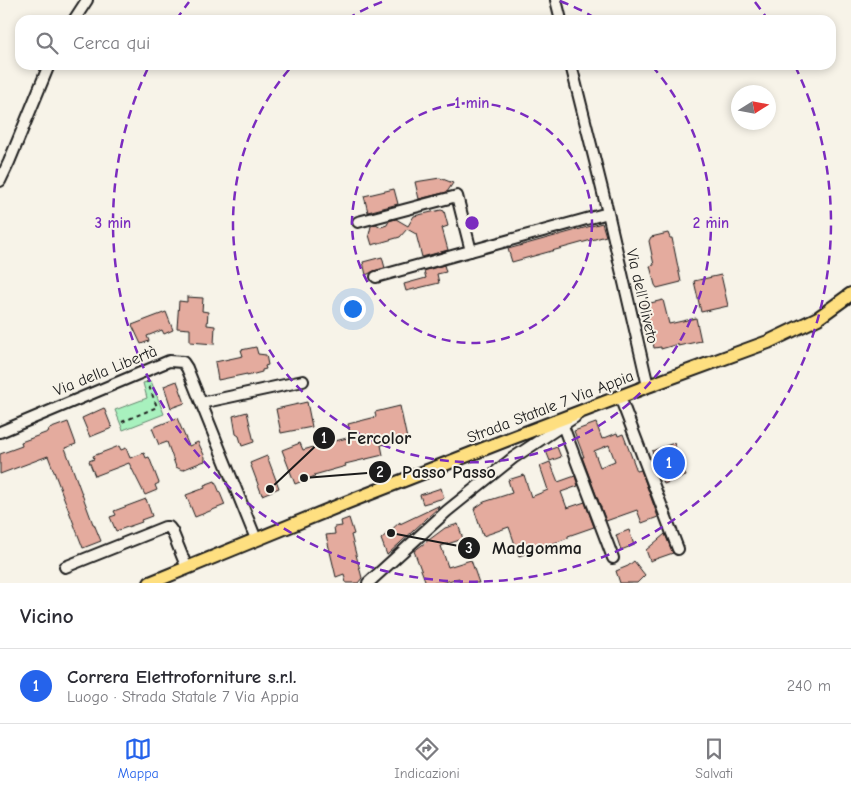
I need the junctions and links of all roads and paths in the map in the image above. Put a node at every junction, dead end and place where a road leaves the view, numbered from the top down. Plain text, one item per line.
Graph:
1 (87, 0) edge
2 (556, 0) edge
3 (77, 15) edge
4 (560, 15) edge
5 (47, 70) edge
6 (572, 70) edge
7 (0, 181) edge
8 (608, 212) junction
9 (358, 222) dead end
10 (471, 250) junction
11 (376, 277) dead end
12 (851, 294) edge
13 (144, 372) junction
14 (302, 381) dead end
15 (648, 386) junction
16 (620, 397) junction
17 (201, 403) junction
18 (581, 412) junction
19 (122, 422) dead end
20 (563, 426) junction
21 (0, 432) edge
22 (505, 440) junction
23 (513, 458) junction
24 (256, 539) junction
25 (678, 549) dead end
26 (613, 558) dead end
27 (65, 567) dead end
28 (187, 568) junction
29 (150, 583) edge
30 (368, 583) edge

1 - 3 street
2 - 4 street
5 - 7 street
6 - 8 street, Via dell'Oliveto
8 - 10 street
8 - 15 street, Via dell'Oliveto
9 - 10 street
10 - 11 street
12 - 15 main road, Strada Statale 7 Via Appia
13 - 17 street, Via della Libertà
13 - 19 path
13 - 21 street, Via della Libertà
14 - 17 street
15 - 16 main road, Strada Statale 7 Via Appia
16 - 18 main road, Strada Statale 7 Via Appia
16 - 25 street
17 - 24 street, Via della Libertà
18 - 20 street
18 - 22 main road, Strada Statale 7 Via Appia
20 - 23 street
20 - 26 street
22 - 23 street
22 - 24 main road, Strada Statale 7 Via Appia
23 - 30 street
24 - 28 main road
27 - 28 street
28 - 29 main road

